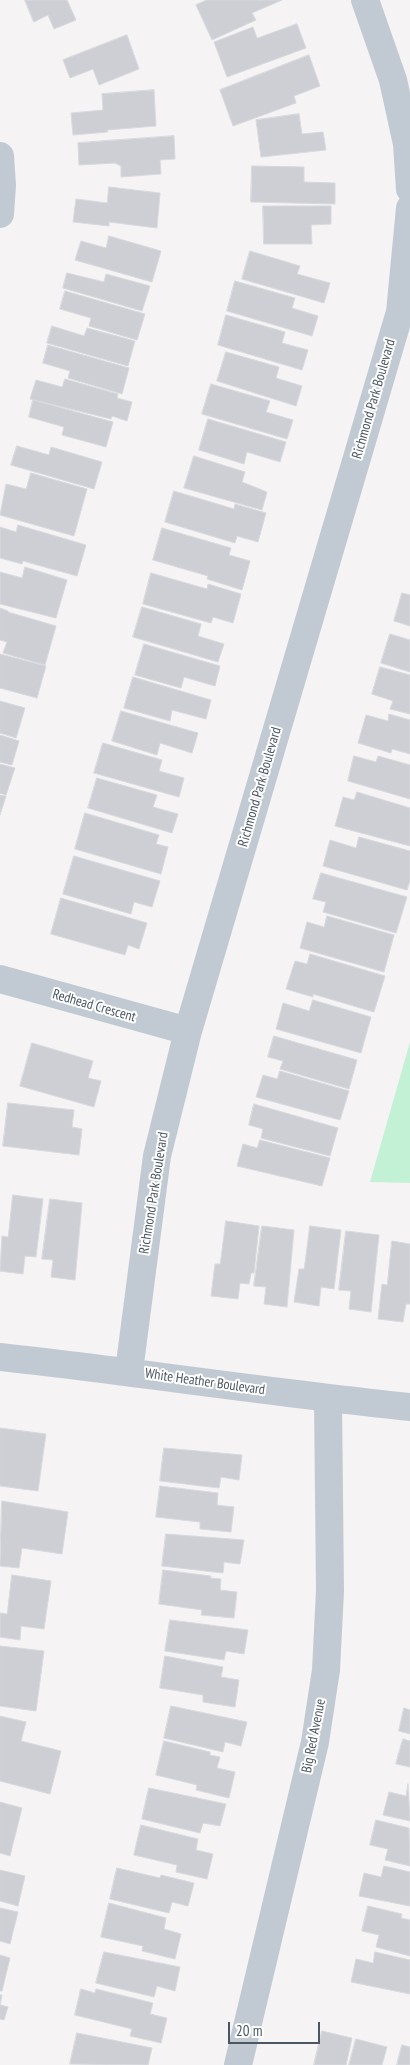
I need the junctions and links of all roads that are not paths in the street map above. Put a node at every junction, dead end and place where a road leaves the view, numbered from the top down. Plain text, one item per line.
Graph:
1 (365, 0) edge
2 (0, 156) edge
3 (410, 189) edge
4 (410, 208) edge
5 (0, 214) edge
6 (0, 980) edge
7 (188, 1031) junction
8 (0, 1357) edge
9 (129, 1371) junction
10 (328, 1399) junction
11 (410, 1407) edge
12 (238, 2065) edge

1 - 3 street
2 - 5 street
4 - 7 street, Richmond Park Boulevard
6 - 7 street, Redhead Crescent
7 - 9 street, Richmond Park Boulevard
8 - 9 street, White Heather Boulevard
9 - 10 street, White Heather Boulevard
10 - 11 street, White Heather Boulevard
10 - 12 street, Big Red Avenue

